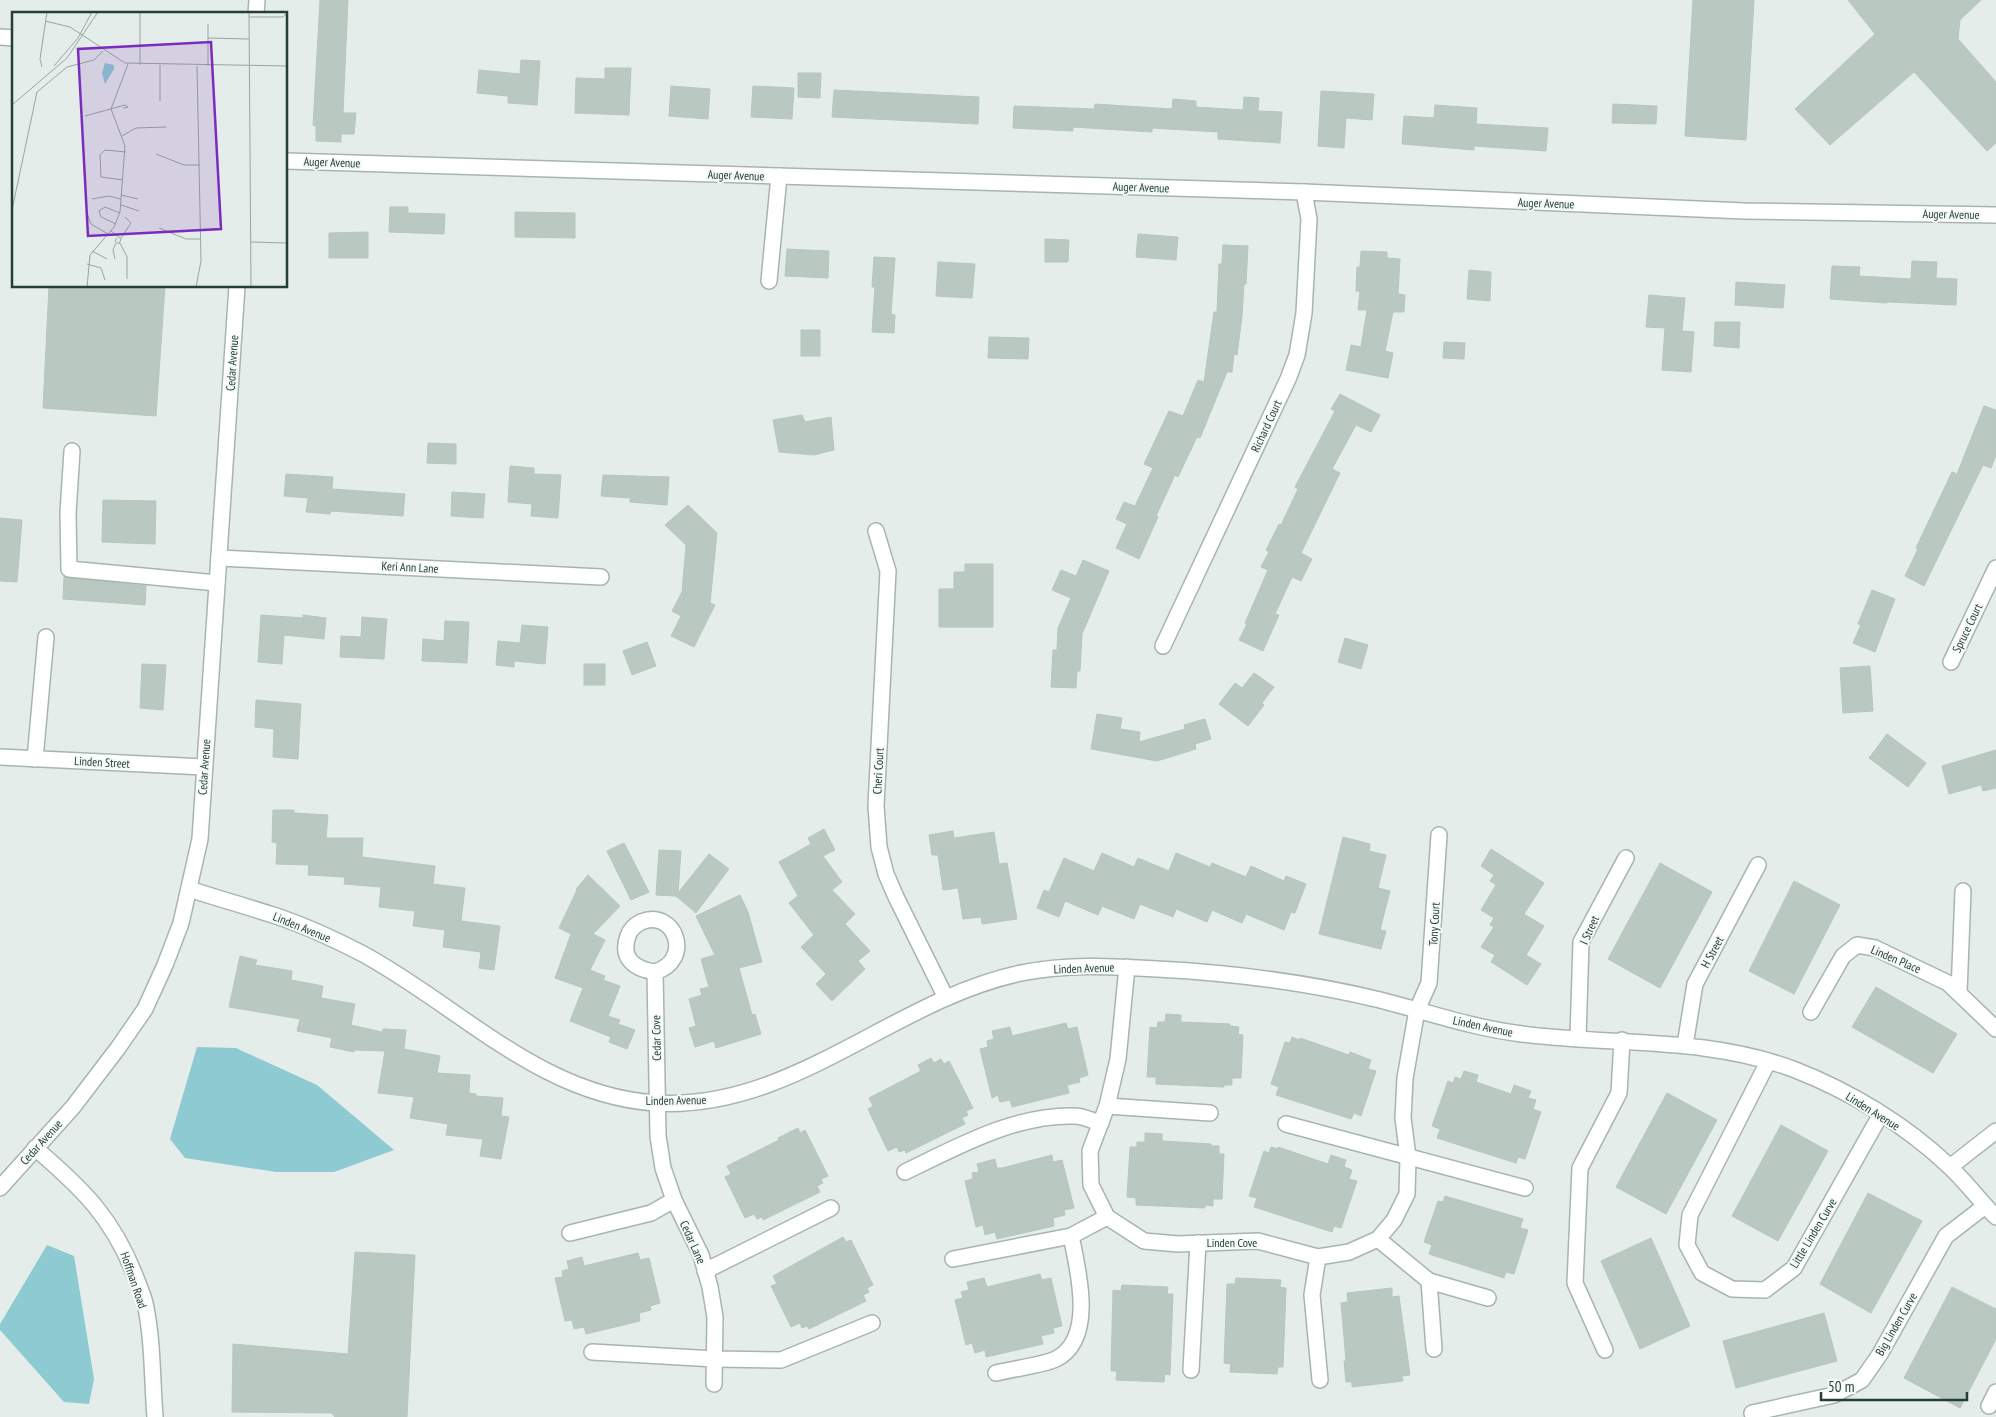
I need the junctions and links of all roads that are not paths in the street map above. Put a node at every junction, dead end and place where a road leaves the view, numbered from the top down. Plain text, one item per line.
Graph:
1 (288, 161) edge
2 (779, 176) junction
3 (1304, 192) junction
4 (1996, 215) edge
5 (769, 281) dead end
6 (237, 288) edge
7 (72, 451) dead end
8 (876, 531) dead end
9 (219, 558) junction
10 (1996, 568) edge
11 (601, 577) dead end
12 (217, 583) junction
13 (46, 637) dead end
14 (1163, 646) dead end
15 (1951, 662) dead end
16 (0, 757) edge
17 (34, 759) junction
18 (204, 767) junction
19 (1439, 835) dead end
20 (1626, 858) dead end
21 (1758, 865) dead end
22 (189, 889) junction
23 (1963, 891) dead end
24 (1127, 967) junction
25 (654, 972) dead end
26 (1959, 993) junction
27 (946, 998) junction
28 (1418, 1010) junction
29 (1811, 1012) dead end
30 (1996, 1029) edge
31 (1578, 1038) junction
32 (1622, 1040) junction
33 (1685, 1045) junction
34 (1768, 1062) junction
35 (657, 1103) junction
36 (1107, 1106) junction
37 (1210, 1113) dead end
38 (1881, 1114) junction
39 (1101, 1123) junction
40 (1286, 1124) dead end
41 (1996, 1131) edge
42 (35, 1148) junction
43 (1408, 1157) junction
44 (1950, 1167) junction
45 (904, 1172) dead end
46 (0, 1188) edge
47 (1525, 1188) dead end
48 (674, 1200) junction
49 (1985, 1206) junction
50 (831, 1208) dead end
51 (1106, 1217) junction
52 (1996, 1218) edge
53 (570, 1233) dead end
54 (1071, 1236) junction
55 (1378, 1239) junction
56 (1198, 1243) junction
57 (1318, 1257) junction
58 (953, 1259) dead end
59 (705, 1271) junction
60 (1429, 1281) junction
61 (1488, 1298) dead end
62 (872, 1323) dead end
63 (1434, 1349) dead end
64 (1605, 1350) dead end
65 (592, 1352) dead end
66 (715, 1359) junction
67 (1191, 1370) dead end
68 (996, 1373) dead end
69 (1320, 1380) dead end
70 (714, 1384) dead end
71 (1996, 1392) edge
72 (1989, 1406) dead end
73 (1752, 1413) dead end
74 (155, 1417) edge

1 - 2 street, Auger Avenue
2 - 3 street, Auger Avenue
2 - 5 street
3 - 4 street, Auger Avenue
3 - 14 street, Richard Court
6 - 9 street, Cedar Avenue
7 - 12 street
8 - 27 street, Cheri Court
9 - 11 street, Keri Ann Lane
9 - 12 street, Cedar Avenue
10 - 15 street, Spruce Court
12 - 18 street, Cedar Avenue
13 - 17 street
16 - 17 street, Linden Street
17 - 18 street, Linden Street
18 - 22 street, Cedar Avenue
19 - 28 street, Tony Court
20 - 31 street, I Street
21 - 33 street, H Street
22 - 35 street, Linden Avenue
22 - 42 street, Cedar Avenue
23 - 26 street
24 - 27 street, Linden Avenue
24 - 28 street, Linden Avenue
24 - 36 street
25 - 35 street, Cedar Cove
26 - 29 street, Linden Place
26 - 30 street, Linden Place
27 - 35 street, Linden Avenue
28 - 31 street, Linden Avenue
28 - 43 street, Linden Cove
31 - 32 street, Linden Avenue
32 - 33 street, Linden Avenue
32 - 64 street
33 - 34 street, Linden Avenue
34 - 38 street, Linden Avenue
34 - 38 street, Little Linden Curve
35 - 48 street, Cedar Lane
36 - 37 street
36 - 39 street
38 - 44 street, Linden Avenue
39 - 45 street
39 - 51 street
40 - 43 street
41 - 44 street
42 - 46 street, Cedar Avenue
42 - 74 street, Hoffman Road
43 - 47 street
43 - 55 street, Linden Cove
44 - 49 street, Linden Avenue
48 - 53 street
48 - 59 street, Cedar Lane
49 - 52 street, Linden Avenue
49 - 73 street, Big Linden Curve
50 - 59 street
51 - 54 street
51 - 56 street, Linden Cove
54 - 58 street
54 - 68 street
55 - 57 street, Linden Cove
55 - 60 street
56 - 57 street, Linden Cove
56 - 67 street
57 - 69 street
59 - 66 street, Cedar Lane
60 - 61 street
60 - 63 street
62 - 66 street
65 - 66 street
66 - 70 street, Cedar Lane
71 - 72 street

